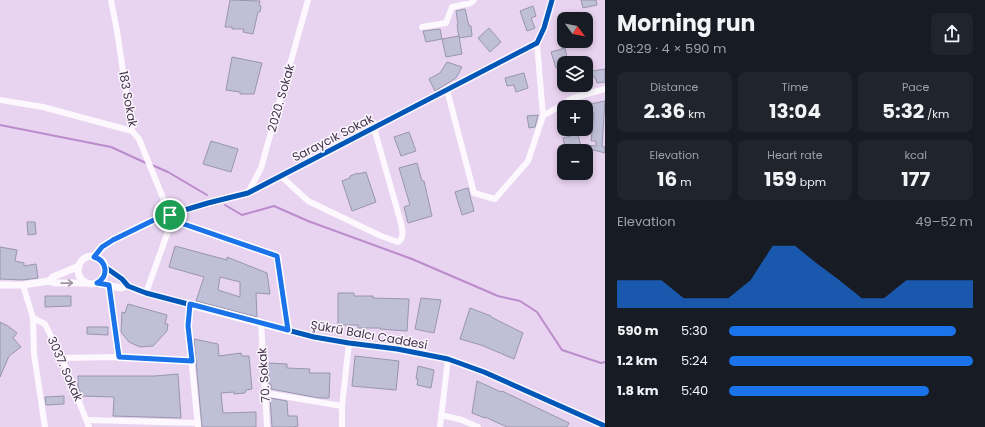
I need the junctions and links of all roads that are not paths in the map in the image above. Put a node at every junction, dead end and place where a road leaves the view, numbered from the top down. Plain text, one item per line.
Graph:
1 (111, 0) edge
2 (308, 0) edge
3 (474, 0) edge
4 (552, 0) edge
5 (422, 27) dead end
6 (537, 43) junction
7 (605, 89) edge
8 (447, 90) junction
9 (0, 100) edge
10 (543, 116) junction
11 (374, 128) junction
12 (132, 131) junction
13 (282, 176) junction
14 (248, 193) junction
15 (171, 217) junction
16 (94, 257) junction
17 (79, 266) junction
18 (105, 267) junction
19 (49, 281) junction
20 (86, 283) junction
21 (97, 283) junction
22 (0, 285) edge
23 (23, 285) junction
24 (109, 285) junction
25 (128, 286) junction
26 (146, 293) junction
27 (190, 304) junction
28 (33, 318) junction
29 (261, 323) junction
30 (288, 330) junction
31 (349, 343) junction
32 (119, 357) junction
33 (62, 358) junction
34 (448, 359) junction
35 (192, 361) junction
36 (265, 394) junction
37 (342, 406) junction
38 (441, 415) junction
39 (87, 420) junction
40 (198, 425) edge
41 (605, 426) edge
42 (45, 427) edge
43 (89, 427) edge
44 (267, 427) edge
45 (342, 427) edge
46 (440, 427) edge
47 (478, 427) edge

1 - 12 street, 183 Sokak
2 - 14 street, 2020. Sokak
3 - 5 street
4 - 6 street
6 - 8 street, Saraycık Sokak
6 - 10 street
7 - 10 street
8 - 10 street
8 - 11 street, Saraycık Sokak
9 - 12 street
11 - 13 street, Saraycık Sokak
11 - 13 street
12 - 15 street, 183 Sokak
13 - 14 street, Saraycık Sokak
14 - 15 street, Saraycık Sokak
15 - 16 street, Saraycık Sokak
15 - 26 street
15 - 30 street
16 - 17 street
16 - 18 street
17 - 19 street
17 - 20 street
18 - 21 street
18 - 25 street, Şükrü Balcı Caddesi
19 -> 20 street
19 - 23 street
20 - 21 street
21 - 24 street, Şükrü Balcı Caddesi
22 - 23 street
23 - 28 street
24 - 25 street, Şükrü Balcı Caddesi
24 - 32 street
25 - 26 street, Şükrü Balcı Caddesi
26 - 27 street, Şükrü Balcı Caddesi
27 - 29 street, Şükrü Balcı Caddesi
27 - 35 street
28 - 33 street, 3037. Sokak
28 - 42 street
29 - 30 street, Şükrü Balcı Caddesi
29 - 36 street, 70. Sokak
30 - 31 street, Şükrü Balcı Caddesi
31 - 34 street, Şükrü Balcı Caddesi
31 - 37 street
32 - 33 street
32 - 35 street
33 - 39 street, 3037. Sokak
34 - 38 street
34 - 41 street, Şükrü Balcı Caddesi
35 - 40 street
36 - 37 street
36 - 44 street, 70. Sokak
37 - 45 street
38 - 46 street
38 - 47 street
39 - 40 street
39 - 43 street, 3037. Sokak

